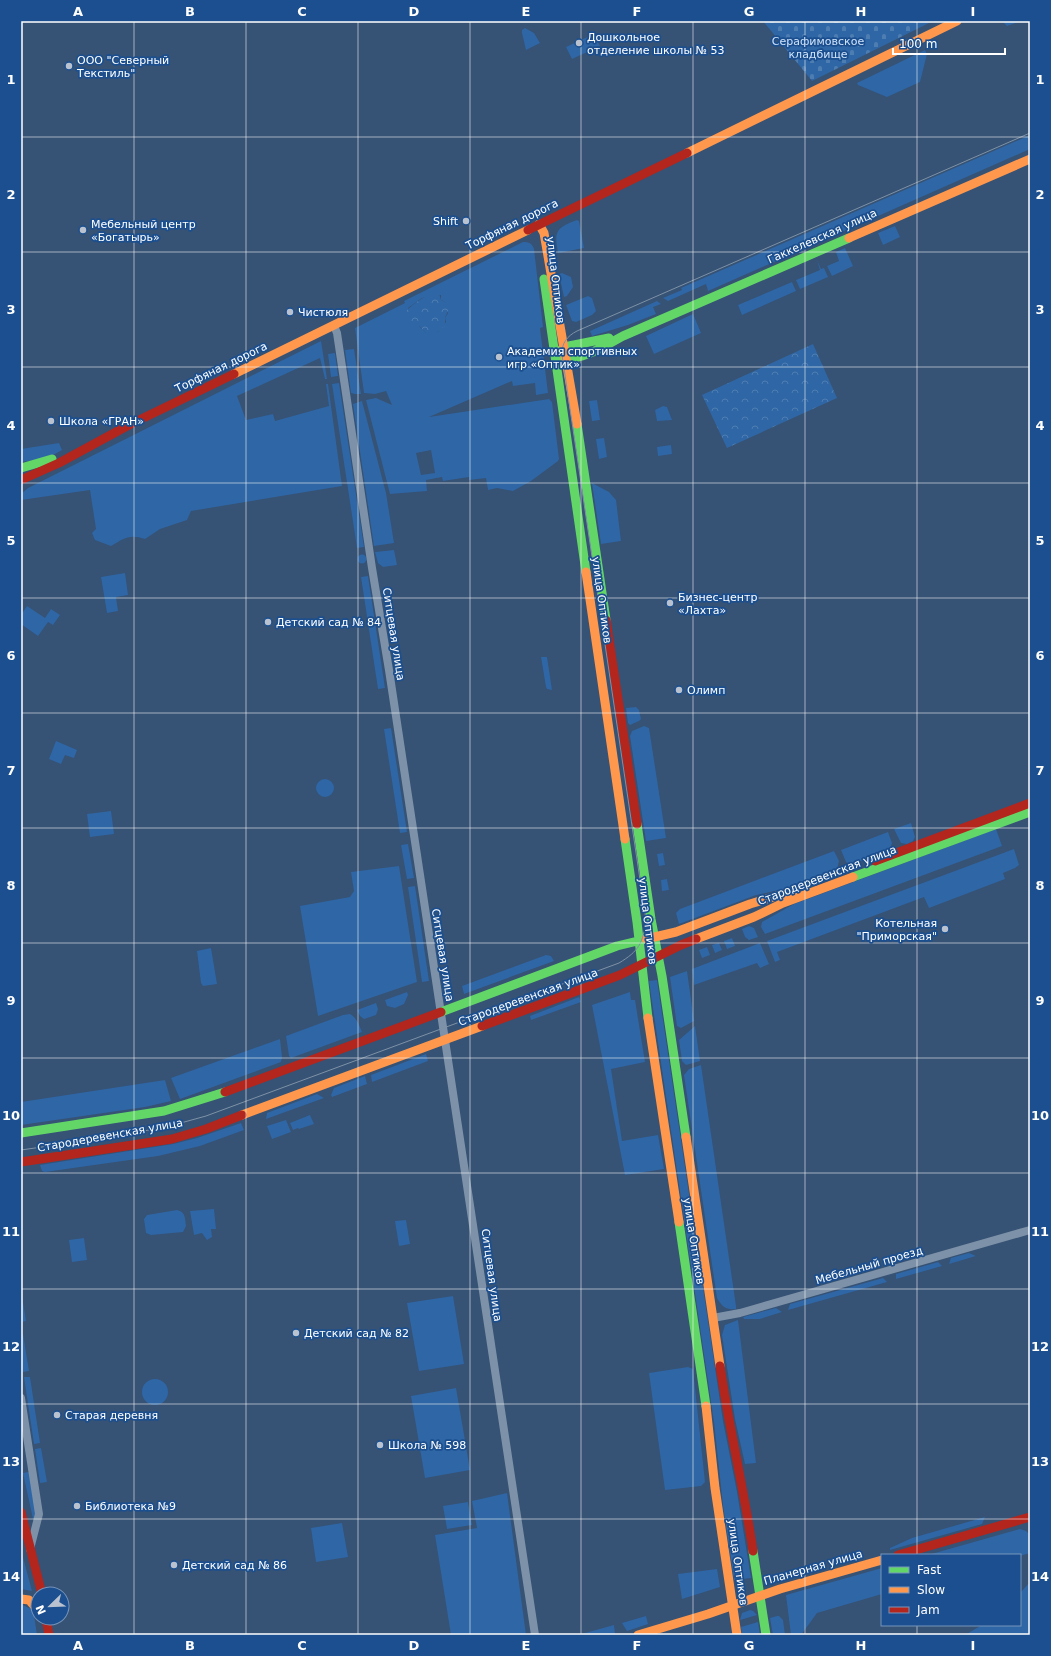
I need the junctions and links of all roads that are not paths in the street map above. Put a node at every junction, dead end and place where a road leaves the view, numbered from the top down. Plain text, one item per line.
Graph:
1 (957, 21) edge
2 (1030, 159) edge
3 (539, 224) junction
4 (334, 326) junction
5 (623, 336) junction
6 (564, 347) junction
7 (555, 356) junction
8 (566, 360) junction
9 (78, 451) junction
10 (21, 468) edge
11 (21, 480) edge
12 (1030, 803) edge
13 (1030, 812) edge
14 (654, 937) junction
15 (639, 940) junction
16 (658, 956) junction
17 (641, 965) junction
18 (440, 1011) junction
19 (445, 1040) junction
20 (21, 1133) edge
21 (21, 1162) edge
22 (1030, 1230) edge
23 (713, 1318) junction
24 (21, 1398) edge
25 (21, 1512) edge
26 (1030, 1517) edge
27 (30, 1550) junction
28 (901, 1554) edge
29 (881, 1560) edge
30 (40, 1586) edge
31 (760, 1595) junction
32 (732, 1605) junction
33 (535, 1635) edge
34 (638, 1635) edge
35 (737, 1635) edge
36 (766, 1635) edge

1 - 3 main road, Торфяная дорога
2 - 5 main road, Гаккелевская улица
3 - 4 main road, Торфяная дорога
3 - 6 main road, улица Оптиков
3 - 7 main road, улица Оптиков
4 - 9 main road, Торфяная дорога
4 - 18 street, Ситцевая улица
5 - 6 main road, Гаккелевская улица
5 - 8 main road, Гаккелевская улица
6 - 7 main road
6 - 8 main road, улица Оптиков
7 - 8 main road
7 - 15 main road, улица Оптиков
8 - 14 main road, улица Оптиков
9 - 10 main road, Торфяная дорога
9 - 11 main road, Торфяная дорога
12 - 14 main road, Стародеревенская улица
13 - 16 main road, Стародеревенская улица
14 - 15 main road, Стародеревенская улица
14 - 16 main road, улица Оптиков
15 - 17 main road, улица Оптиков
15 - 18 main road, Стародеревенская улица
16 - 17 main road, Стародеревенская улица
16 - 23 main road, улица Оптиков
17 - 19 main road, Стародеревенская улица
17 - 32 main road, улица Оптиков
18 - 19 street, Ситцевая улица
18 - 20 main road, Стародеревенская улица
19 - 21 main road, Стародеревенская улица
19 - 33 street, Ситцевая улица
22 - 23 street, Мебельный проезд
23 - 31 main road, улица Оптиков
24 - 27 street
25 - 27 main road
26 - 28 main road
27 - 30 main road
29 - 31 main road, Планерная улица
31 - 32 main road, Планерная улица
31 - 36 main road, улица Оптиков
32 - 34 main road, Планерная улица
32 - 35 main road, улица Оптиков

